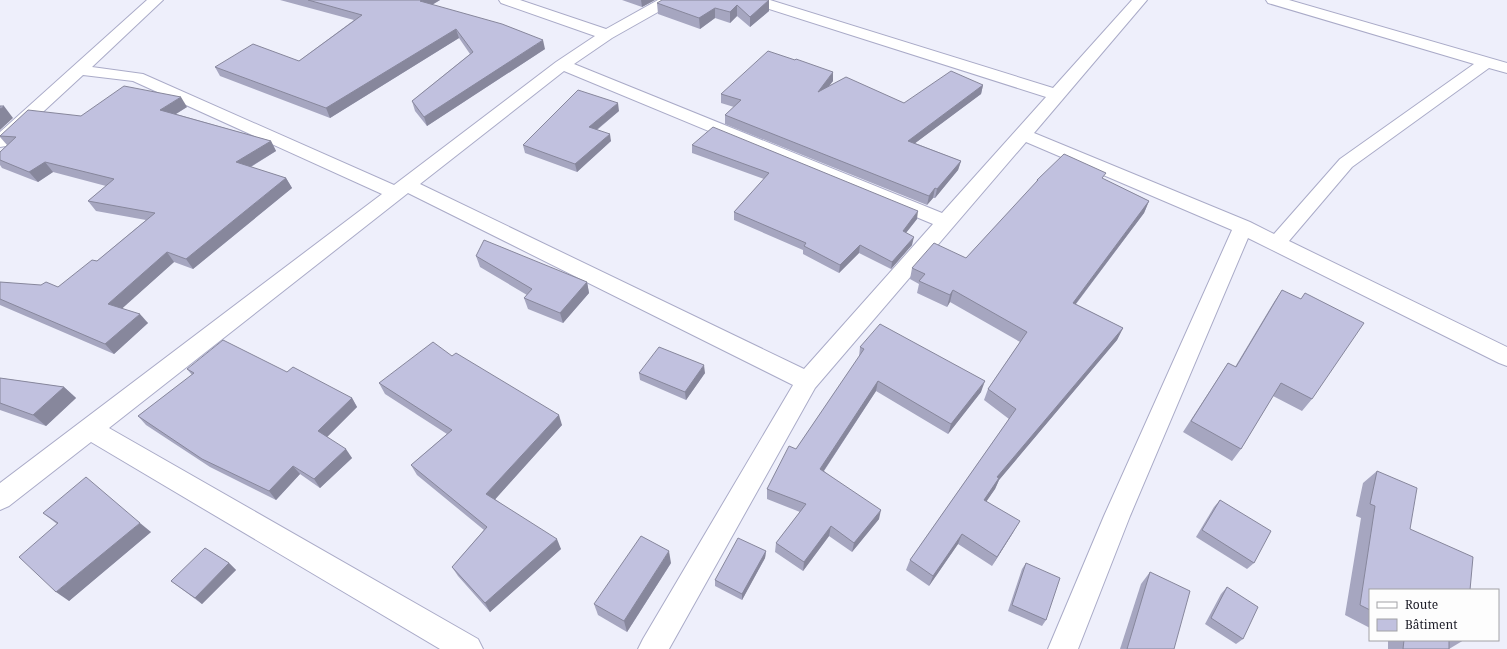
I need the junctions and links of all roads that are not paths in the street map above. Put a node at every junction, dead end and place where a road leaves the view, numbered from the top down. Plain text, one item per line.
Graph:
1 (156, 0) edge
2 (506, 0) edge
3 (669, 0) edge
4 (754, 0) edge
5 (1140, 0) edge
6 (1273, 0) edge
7 (607, 35) junction
8 (1487, 62) junction
9 (562, 65) junction
10 (1507, 68) edge
11 (79, 70) junction
12 (1057, 95) junction
13 (1022, 135) junction
14 (0, 142) edge
15 (401, 189) junction
16 (946, 222) junction
17 (1243, 227) junction
18 (1276, 244) junction
19 (1507, 357) edge
20 (808, 381) junction
21 (89, 429) junction
22 (0, 498) edge
23 (468, 649) edge
24 (653, 649) edge
25 (1064, 649) edge

1 - 11 street
2 - 7 street
3 - 7 street
4 - 12 street
5 - 12 street
6 - 8 street
7 - 9 street
8 - 10 street
8 - 18 street
9 - 15 street
9 - 16 street
11 - 14 street
11 - 15 street
12 - 13 street
13 - 16 street
13 - 17 street
15 - 20 street
15 - 21 street
16 - 20 street
17 - 18 street
17 - 25 street
18 - 19 street
20 - 24 street
21 - 22 street
21 - 23 street

